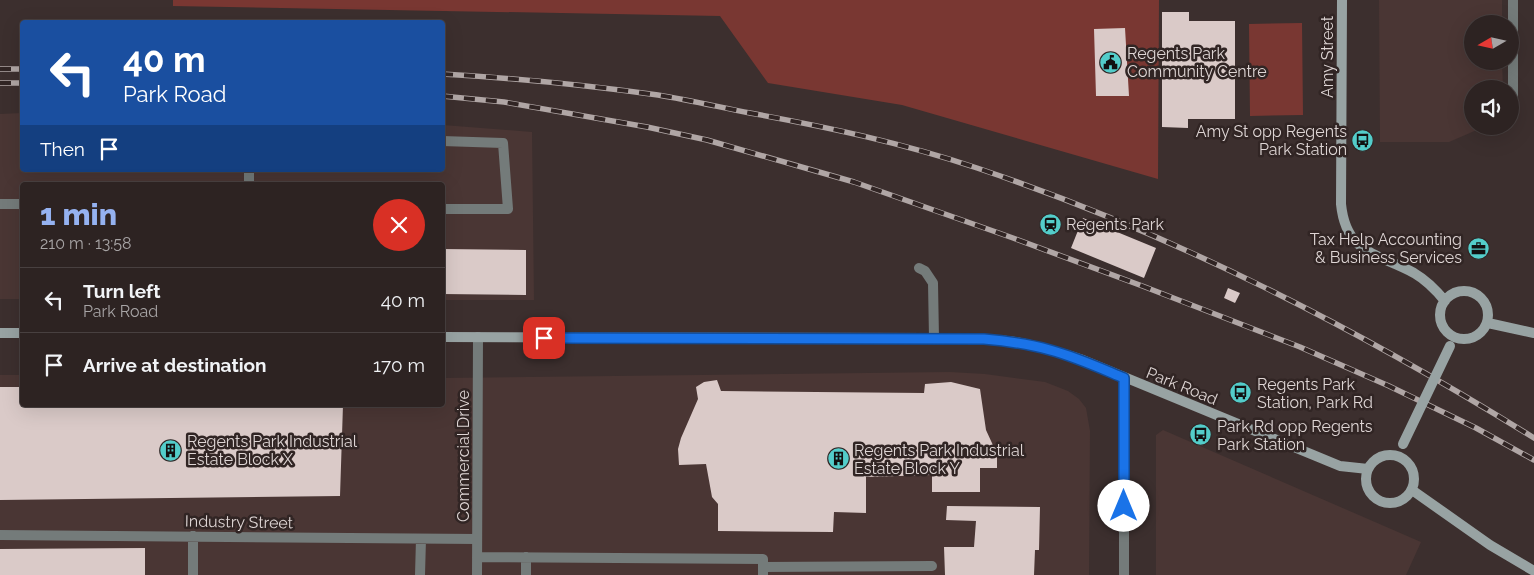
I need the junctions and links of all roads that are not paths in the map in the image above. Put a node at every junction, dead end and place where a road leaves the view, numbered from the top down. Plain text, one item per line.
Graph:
1 (1342, 0) edge
2 (1513, 0) edge
3 (1513, 80) edge
4 (445, 141) edge
5 (0, 204) edge
6 (20, 204) edge
7 (445, 209) edge
8 (919, 268) dead end
9 (1445, 301) junction
10 (1488, 323) junction
11 (0, 333) edge
12 (20, 333) edge
13 (1534, 333) edge
14 (445, 336) edge
15 (478, 337) junction
16 (934, 338) junction
17 (1452, 342) junction
18 (1124, 378) junction
19 (1398, 456) junction
20 (1368, 469) junction
21 (1412, 490) junction
22 (0, 534) edge
23 (193, 536) junction
24 (421, 538) junction
25 (477, 539) junction
26 (477, 557) junction
27 (526, 557) junction
28 (932, 566) dead end
29 (1531, 569) edge
30 (763, 571) edge
31 (193, 575) edge
32 (420, 575) edge
33 (476, 575) edge
34 (526, 575) edge
35 (1124, 575) edge

1 - 9 main road, Amy Street
2 - 3 street
4 - 7 street
5 - 6 street
8 - 16 street
9 - 10 main road
9 - 17 main road
10 - 13 main road
10 - 17 main road
11 - 12 main road
14 - 15 main road, Park Road
15 - 16 main road, Park Road
15 - 25 street, Commercial Drive
16 - 18 main road, Park Road
17 - 19 main road, bridge
18 - 20 main road, Park Road
18 - 35 street
19 - 20 main road
19 - 21 main road
20 - 21 main road
21 - 29 main road
22 - 23 street, Industry Street
23 - 24 street, Industry Street
23 - 31 street
24 - 25 street, Industry Street
24 - 32 street
25 - 26 street, Commercial Drive
26 - 27 street
26 - 33 street, Commercial Drive
27 - 30 street
27 - 34 street
28 - 30 street

